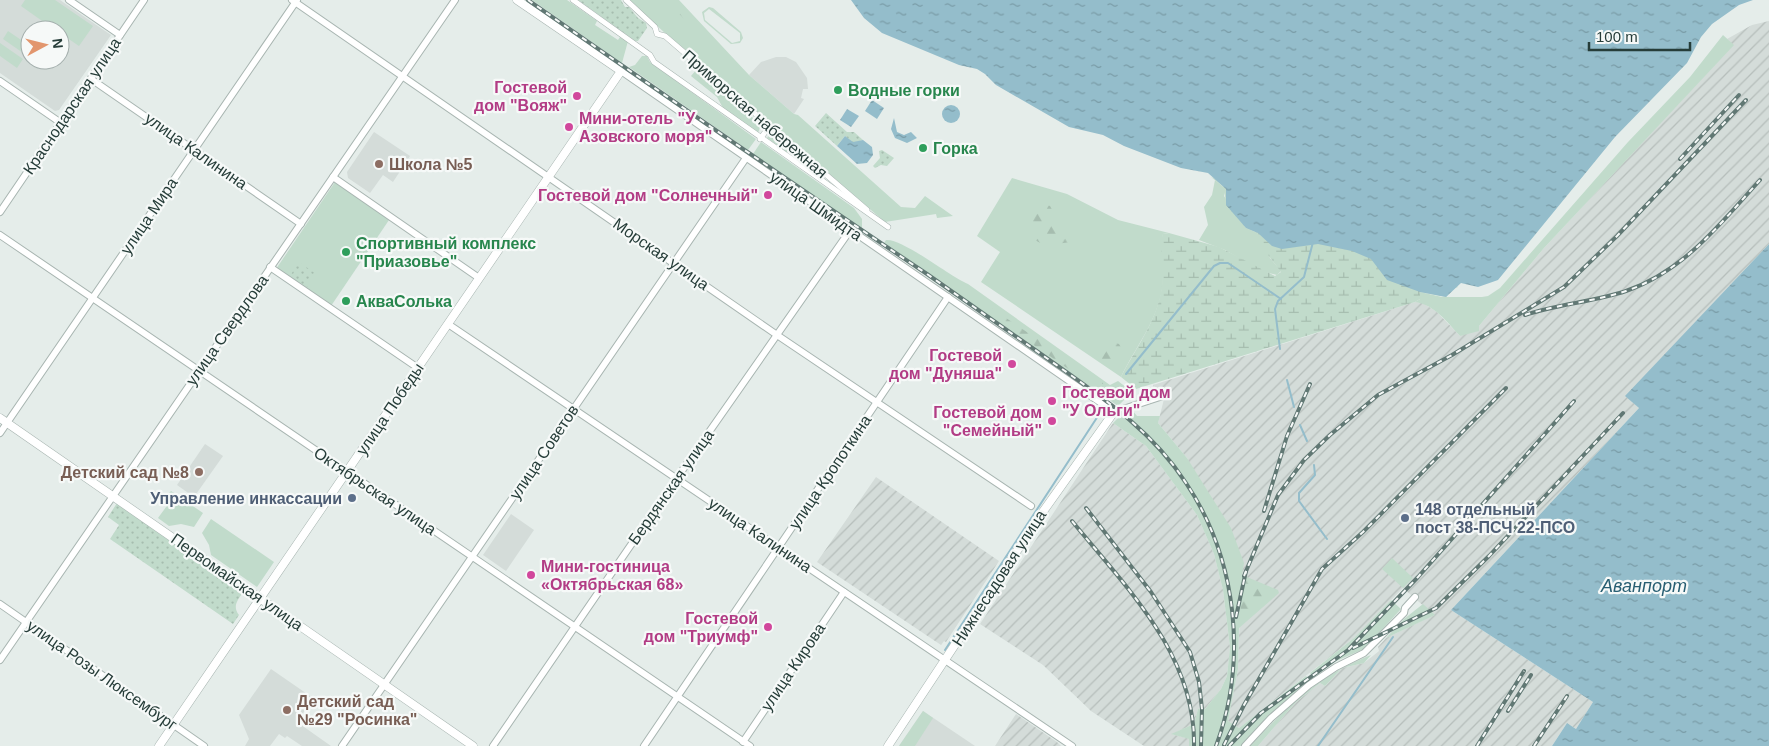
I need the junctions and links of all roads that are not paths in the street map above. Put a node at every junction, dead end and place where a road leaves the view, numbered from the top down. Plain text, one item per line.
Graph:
1 (69, 0) edge
2 (144, 0) edge
3 (454, 0) edge
4 (517, 0) edge
5 (573, 0) edge
6 (626, 0) edge
7 (295, 1) edge
8 (120, 35) junction
9 (621, 71) junction
10 (403, 76) junction
11 (91, 78) junction
12 (0, 81) edge
13 (61, 123) junction
14 (769, 127) junction
15 (760, 139) junction
16 (194, 150) junction
17 (746, 158) junction
18 (333, 177) junction
19 (548, 177) junction
20 (0, 212) edge
21 (301, 224) junction
22 (851, 230) junction
23 (0, 235) edge
24 (673, 263) junction
25 (270, 267) junction
26 (479, 278) junction
27 (948, 297) junction
28 (92, 298) junction
29 (448, 324) junction
30 (777, 335) junction
31 (418, 368) junction
32 (199, 371) junction
33 (1163, 396) dead end
34 (877, 402) junction
35 (573, 409) junction
36 (1114, 412) junction
37 (3, 420) edge
38 (0, 433) edge
39 (347, 471) junction
40 (676, 478) junction
41 (113, 496) junction
42 (1031, 506) dead end
43 (778, 547) junction
44 (472, 557) junction
45 (844, 592) junction
46 (1415, 597) dead end
47 (260, 598) junction
48 (0, 604) edge
49 (26, 622) junction
50 (575, 627) junction
51 (0, 660) edge
52 (945, 660) junction
53 (384, 685) junction
54 (677, 697) junction
55 (173, 724) junction
56 (743, 742) junction
57 (158, 746) edge
58 (204, 746) edge
59 (342, 746) edge
60 (473, 746) edge
61 (493, 746) edge
62 (644, 746) edge
63 (750, 746) edge
64 (888, 746) edge
65 (1072, 746) edge
66 (1245, 746) edge

1 - 8 street
2 - 8 street, Краснодарская улица
3 - 10 street, улица Свердлова
4 - 9 street, улица Шмидта
5 - 15 street
6 - 14 street, Приморская набережная
7 - 10 street, Морская улица
7 - 16 street, улица Мира
8 - 11 street, Краснодарская улица
9 - 17 street, улица Шмидта
9 - 19 street, улица Победы
10 - 18 street, улица Свердлова
10 - 19 street, Морская улица
11 - 13 street, Краснодарская улица
11 - 16 street, улица Калинина
12 - 13 street
13 - 20 street, Краснодарская улица
14 - 15 street
14 - 15 street, Приморская набережная
16 - 21 street, улица Калинина
16 - 28 street, улица Мира
17 - 22 street, улица Шмидта
17 - 24 street, улица Советов
18 - 21 street, улица Свердлова
18 - 26 street
19 - 24 street, Морская улица
19 - 26 street, улица Победы
21 - 25 street, улица Свердлова
22 - 27 street, улица Шмидта
22 - 30 street, Бердянская улица
23 - 28 street, Октябрьская улица
24 - 30 street, Морская улица
24 - 35 street, улица Советов
25 - 31 street
25 - 32 street, улица Свердлова
26 - 29 street, улица Победы
27 - 34 street, улица Кропоткина
27 - 36 street, улица Шмидта
28 - 32 street, Октябрьская улица
28 - 37 street, улица Мира
29 - 31 street, улица Победы
29 - 35 street, улица Калинина
30 - 34 street, Морская улица
30 - 40 street, Бердянская улица
31 - 39 street, улица Победы
32 - 39 street, Октябрьская улица
32 - 41 street, улица Свердлова
33 - 36 street
34 - 42 street, Морская улица
34 - 43 street, улица Кропоткина
35 - 40 street, улица Калинина
35 - 44 street, улица Советов
36 - 52 street, Нижнесадовая улица
37 - 38 street, улица Мира
37 - 41 street, Первомайская улица
39 - 44 street, Октябрьская улица
39 - 47 street, улица Победы
40 - 43 street, улица Калинина
40 - 50 street, Бердянская улица
41 - 47 street, Первомайская улица
41 - 49 street, улица Свердлова
43 - 45 street, улица Калинина
43 - 54 street, улица Кропоткина
44 - 50 street, Октябрьская улица
44 - 53 street, улица Советов
45 - 52 street, улица Калинина
45 - 56 street, улица Кирова
46 - 66 street
47 - 53 street, Первомайская улица
47 - 55 street, улица Победы
48 - 49 street, улица Розы Люксембург
49 - 51 street, улица Свердлова
49 - 55 street, улица Розы Люксембург
50 - 54 street, Октябрьская улица
50 - 61 street, Бердянская улица
52 - 64 street, Нижнесадовая улица
52 - 65 street, улица Калинина
53 - 59 street, улица Советов
53 - 60 street, Первомайская улица
54 - 56 street, Октябрьская улица
54 - 62 street, улица Кропоткина
55 - 57 street, улица Победы
55 - 58 street, улица Розы Люксембург
56 - 63 street, Октябрьская улица

